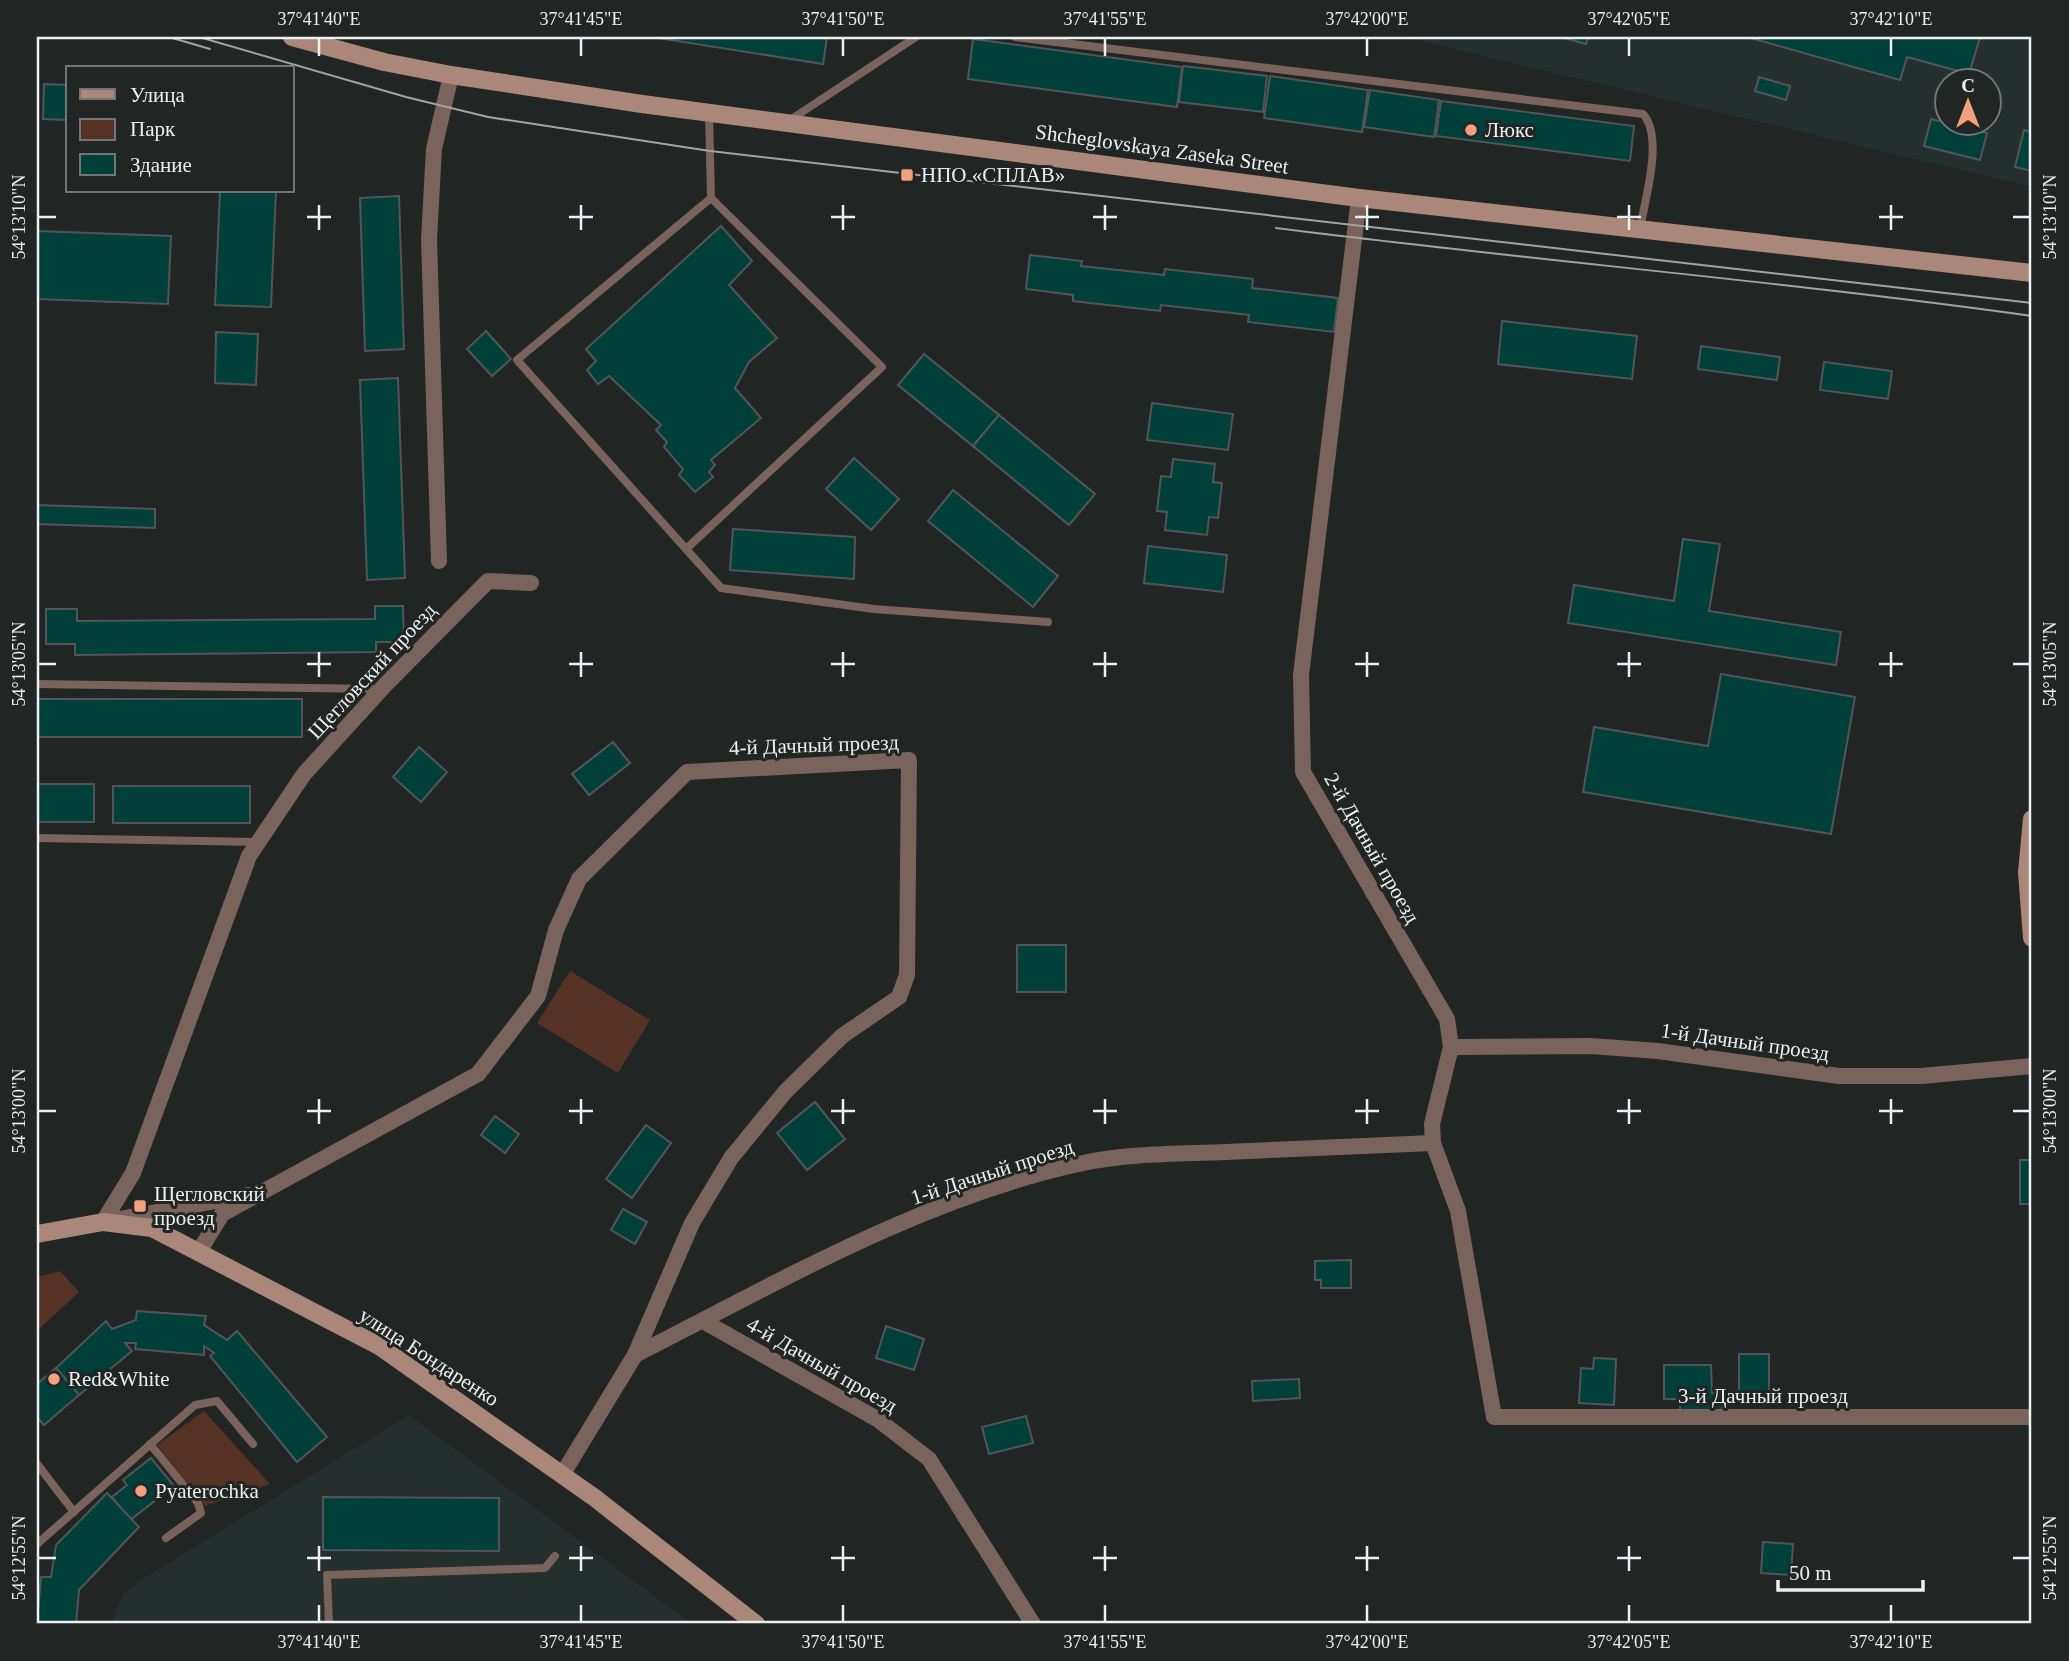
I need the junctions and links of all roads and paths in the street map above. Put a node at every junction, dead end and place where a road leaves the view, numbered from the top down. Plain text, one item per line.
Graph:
1 (292, 37) edge
2 (916, 37) edge
3 (1015, 37) edge
4 (451, 75) junction
5 (709, 113) junction
6 (786, 122) junction
7 (711, 198) junction
8 (1359, 198) junction
9 (1640, 229) junction
10 (2032, 273) edge
11 (686, 549) junction
12 (439, 561) dead end
13 (531, 583) dead end
14 (1048, 622) dead end
15 (37, 684) edge
16 (381, 689) junction
17 (2032, 819) edge
18 (37, 838) edge
19 (259, 842) junction
20 (2032, 937) edge
21 (1451, 1047) junction
22 (2032, 1066) edge
23 (1433, 1143) junction
24 (260, 1192) junction
25 (103, 1222) junction
26 (37, 1234) edge
27 (198, 1253) junction
28 (703, 1321) junction
29 (635, 1355) junction
30 (1494, 1417) joint
31 (2032, 1417) edge
32 (150, 1444) junction
33 (253, 1444) dead end
34 (37, 1464) edge
35 (562, 1475) junction
36 (75, 1512) junction
37 (166, 1538) dead end
38 (37, 1544) edge
39 (555, 1556) dead end
40 (329, 1624) edge
41 (755, 1624) edge
42 (1033, 1624) edge

1 - 4 street, Shcheglovskaya Zaseka Street
2 - 6 lane
3 - 9 lane
4 - 5 street, Shcheglovskaya Zaseka Street
4 - 12 street
5 - 6 street, Shcheglovskaya Zaseka Street
5 - 7 lane
6 - 8 street, Shcheglovskaya Zaseka Street
7 - 11 lane
7 - 11 lane
8 - 9 street, Shcheglovskaya Zaseka Street
8 - 21 street, 2-й Дачный проезд
9 - 10 street, Shcheglovskaya Zaseka Street
11 - 14 lane
13 - 16 street, Щегловский проезд
15 - 16 lane
16 - 19 street, Щегловский проезд
17 - 20 street
18 - 19 lane
19 - 25 street, Щегловский проезд
21 - 22 street, 1-й Дачный проезд
21 - 23 street, 2-й Дачный проезд
23 - 28 street, 1-й Дачный проезд
23 - 30 street, 2-й Дачный проезд
24 - 25 street
24 - 27 street, 4-й Дачный проезд
24 - 29 street, 4-й Дачный проезд
25 - 26 street, улица Бондаренко
25 - 27 street, улица Бондаренко
27 - 35 street, улица Бондаренко
28 - 29 street, 1-й Дачный проезд
28 - 42 street, 4-й Дачный проезд
29 - 35 street, 4-й Дачный проезд
30 - 31 street, 3-й Дачный проезд
32 - 33 lane
32 - 36 lane
32 - 37 lane
34 - 36 lane
35 - 41 street, улица Бондаренко
36 - 38 lane
39 - 40 lane

